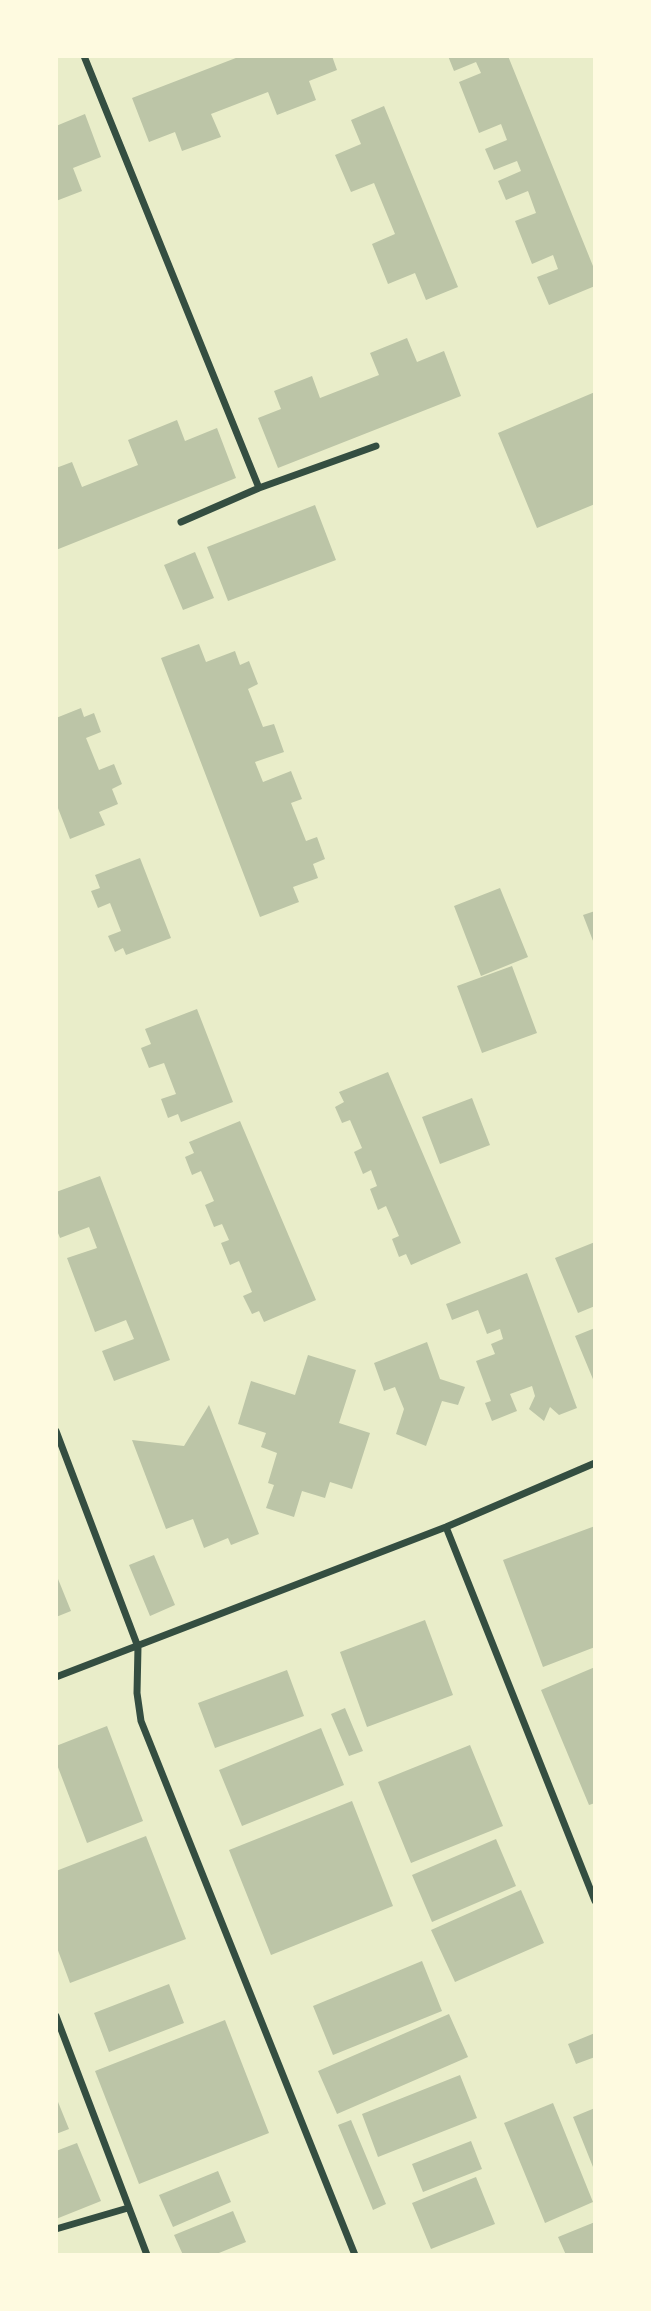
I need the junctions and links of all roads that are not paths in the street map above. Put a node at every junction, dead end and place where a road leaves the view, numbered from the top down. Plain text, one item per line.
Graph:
1 (85, 59) edge
2 (376, 446) dead end
3 (259, 488) junction
4 (181, 522) dead end
5 (56, 1431) edge
6 (595, 1463) edge
7 (446, 1527) junction
8 (138, 1647) junction
9 (56, 1677) edge
10 (595, 1901) edge
11 (56, 2016) edge
12 (128, 2208) junction
13 (56, 2229) edge
14 (147, 2255) edge
15 (355, 2255) edge

1 - 3 street
2 - 3 street
3 - 4 street
5 - 8 street
6 - 7 street
7 - 8 street
7 - 10 street
8 - 9 street
8 - 15 street
11 - 12 street
12 - 13 street
12 - 14 street

